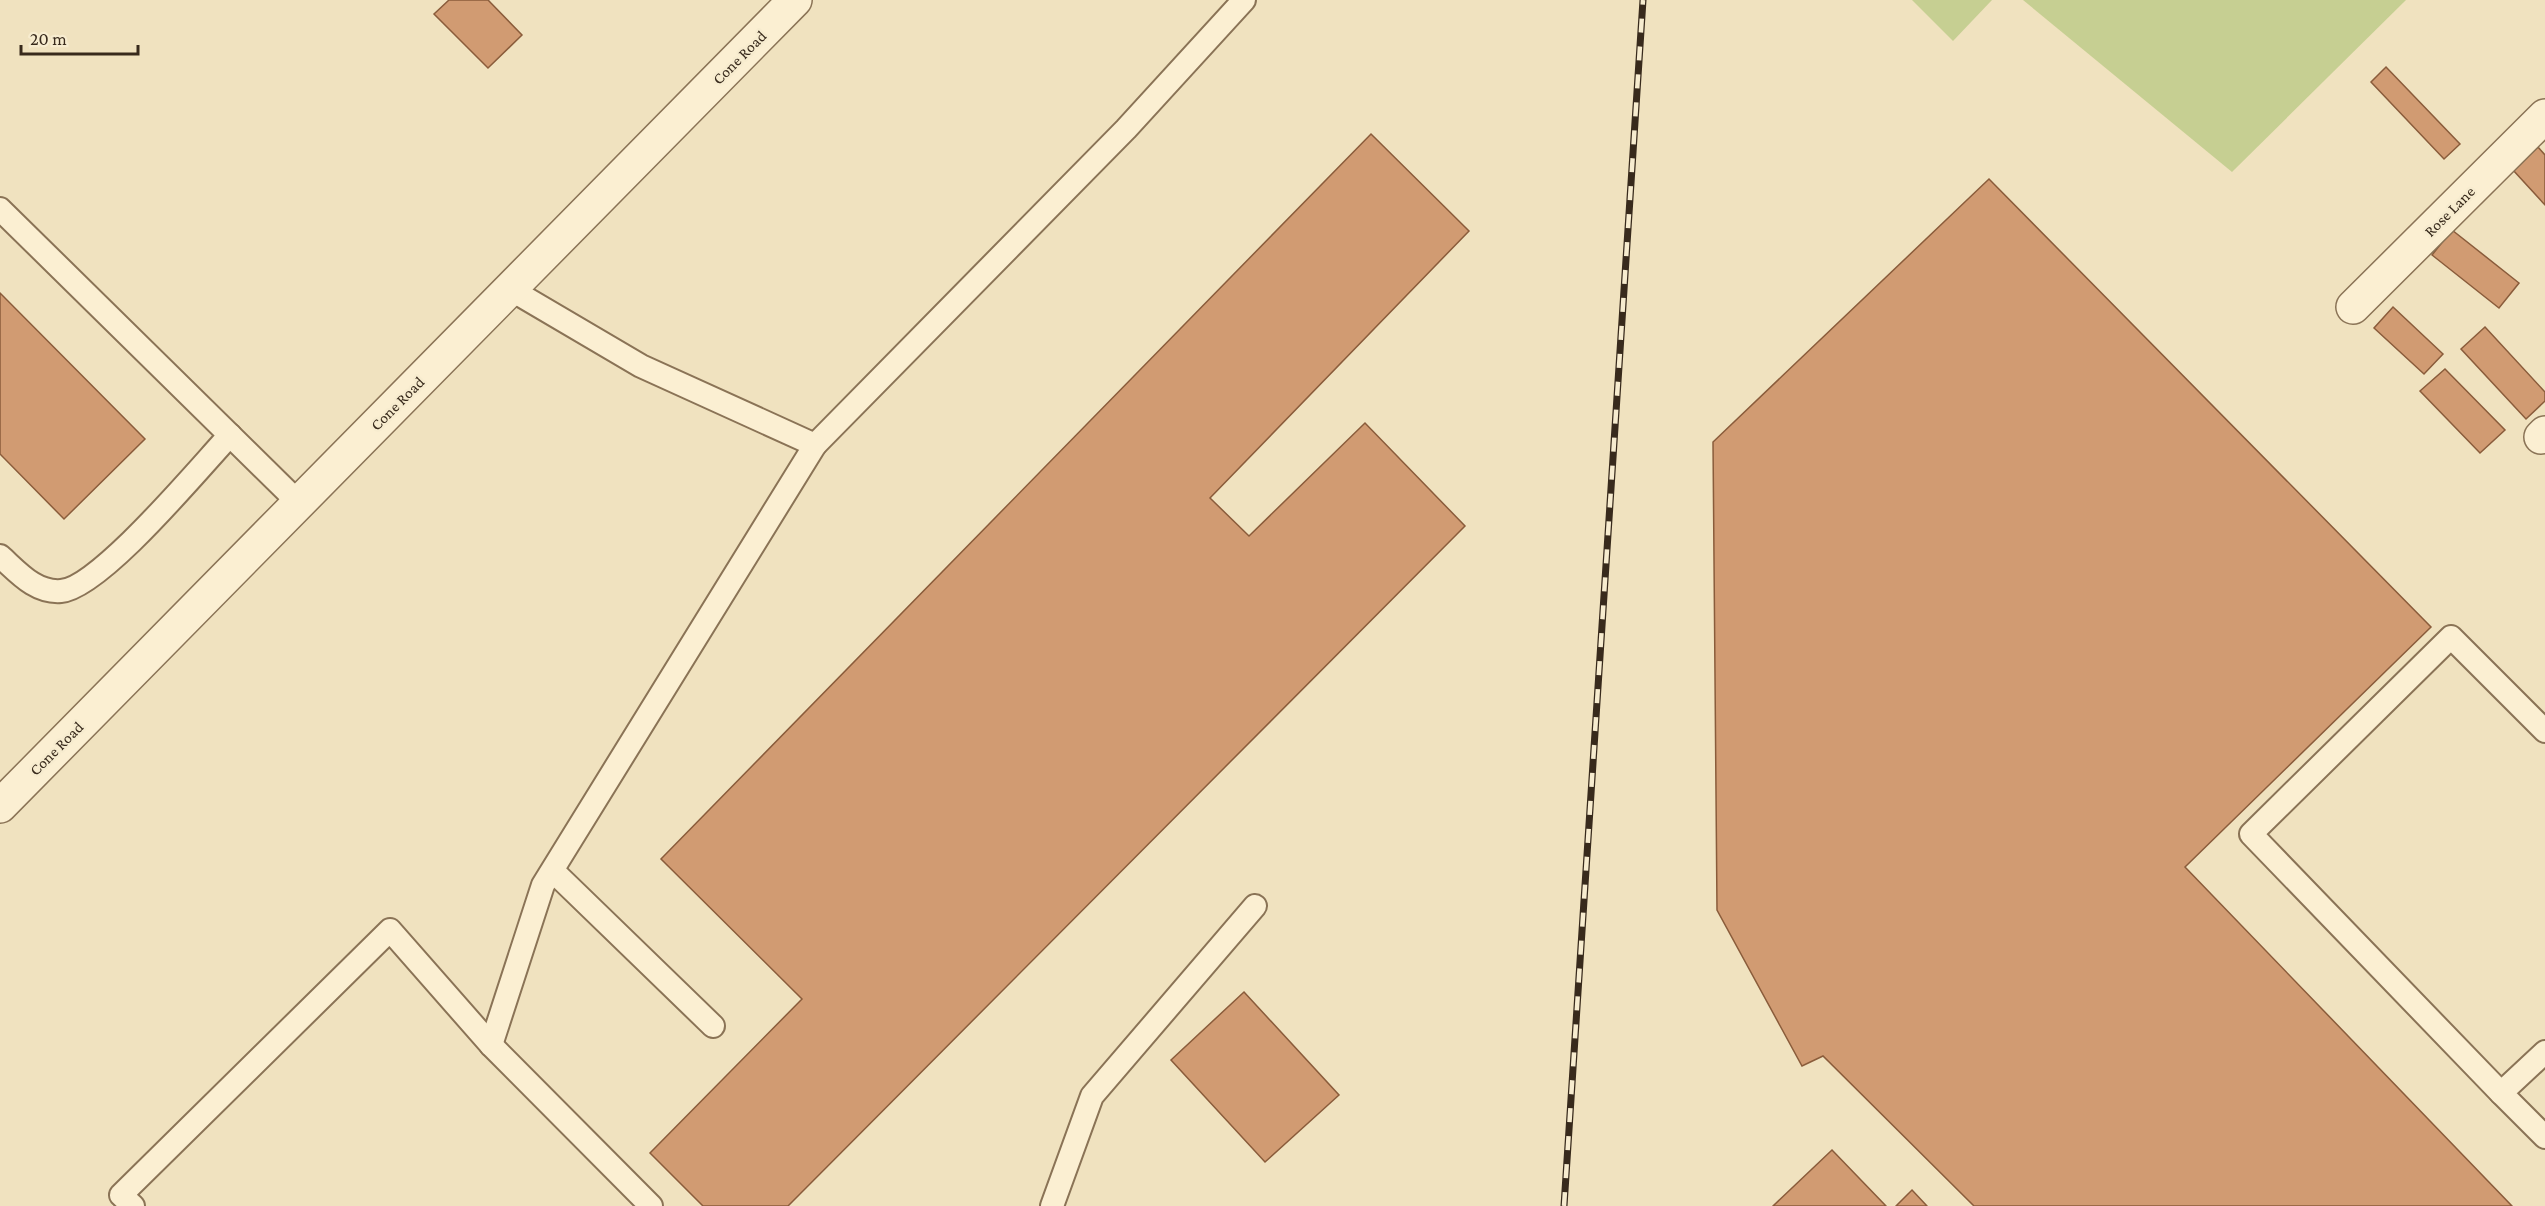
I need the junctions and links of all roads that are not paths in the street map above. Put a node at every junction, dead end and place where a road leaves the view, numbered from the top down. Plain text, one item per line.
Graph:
1 (795, 0) edge
2 (1244, 0) edge
3 (2545, 116) edge
4 (0, 209) edge
5 (510, 289) junction
6 (2353, 307) dead end
7 (230, 435) junction
8 (815, 445) junction
9 (299, 502) junction
10 (0, 556) edge
11 (2545, 730) edge
12 (0, 806) edge
13 (553, 871) junction
14 (1255, 906) dead end
15 (712, 1026) dead end
16 (491, 1046) junction
17 (2545, 1052) edge
18 (2501, 1094) junction
19 (2545, 1137) edge
20 (133, 1206) edge
21 (651, 1206) edge
22 (1052, 1206) edge

1 - 5 street, Cone Road
2 - 8 lane
3 - 6 street, Rose Lane
4 - 7 lane
5 - 8 lane
5 - 9 street, Cone Road
7 - 9 lane
7 - 10 lane
8 - 13 lane
9 - 12 street, Cone Road
11 - 18 lane
13 - 15 lane
13 - 16 lane
14 - 22 lane
16 - 20 lane
16 - 21 lane
17 - 18 lane
18 - 19 lane

